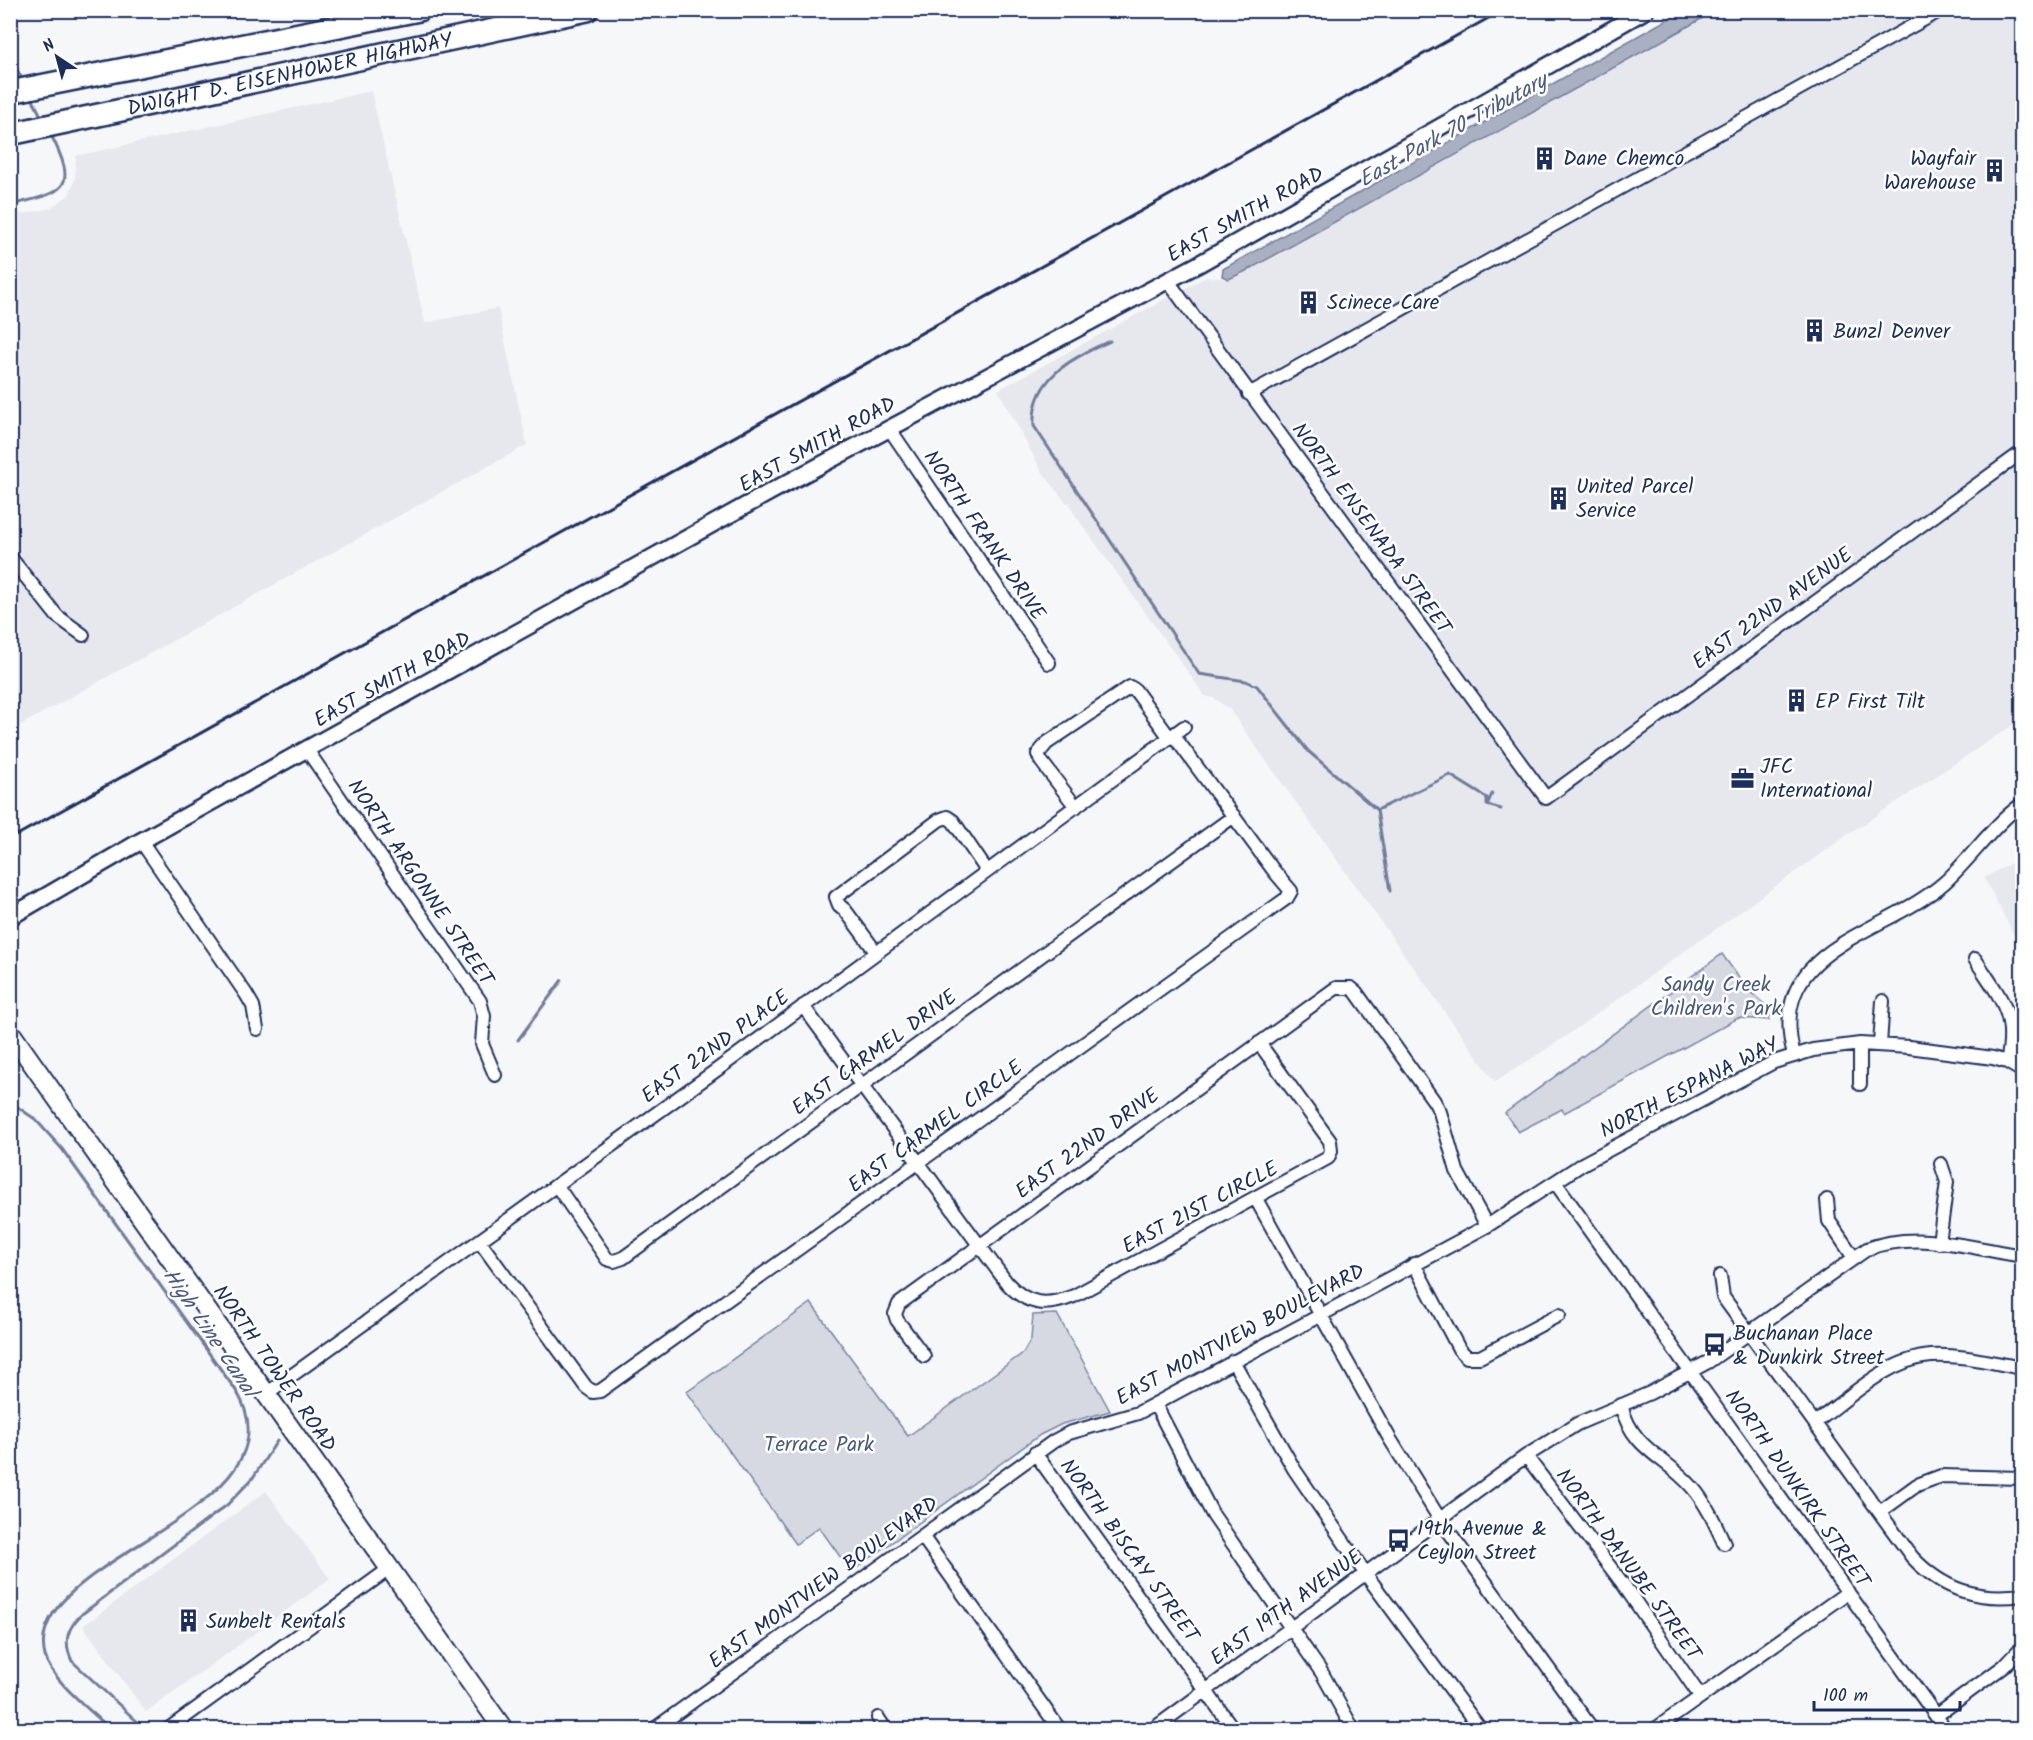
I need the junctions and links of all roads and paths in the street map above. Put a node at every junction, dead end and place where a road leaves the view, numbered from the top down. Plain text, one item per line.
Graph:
1 (419, 10) edge
2 (587, 10) edge
3 (1646, 10) edge
4 (1941, 10) edge
5 (10, 92) edge
6 (16, 134) edge
7 (1167, 281) junction
8 (1249, 394) junction
9 (889, 428) junction
10 (2022, 452) edge
11 (10, 557) edge
12 (83, 635) dead end
13 (1049, 663) dead end
14 (1184, 727) dead end
15 (1172, 737) junction
16 (307, 750) junction
17 (1546, 798) joint
18 (2022, 804) edge
19 (1076, 807) junction
20 (1234, 816) junction
21 (141, 841) junction
22 (987, 871) junction
23 (10, 917) edge
24 (876, 952) junction
25 (1975, 959) dead end
26 (1883, 1001) dead end
27 (803, 1006) junction
28 (257, 1029) dead end
29 (10, 1032) edge
30 (1259, 1043) junction
31 (1860, 1044) junction
32 (1880, 1044) junction
33 (1794, 1055) junction
34 (2007, 1062) junction
35 (2022, 1071) edge
36 (495, 1075) dead end
37 (1860, 1084) dead end
38 (861, 1085) junction
39 (918, 1163) junction
40 (1941, 1164) dead end
41 (1555, 1182) junction
42 (557, 1186) junction
43 (1256, 1199) junction
44 (1827, 1200) dead end
45 (1487, 1226) junction
46 (480, 1242) junction
47 (1939, 1243) junction
48 (980, 1245) junction
49 (2022, 1256) edge
50 (1854, 1258) junction
51 (1414, 1264) junction
52 (1720, 1276) dead end
53 (1320, 1314) junction
54 (1559, 1315) dead end
55 (1749, 1333) junction
56 (924, 1356) dead end
57 (1233, 1361) junction
58 (2022, 1368) edge
59 (1691, 1371) junction
60 (266, 1394) junction
61 (1155, 1404) junction
62 (1621, 1405) junction
63 (1815, 1422) junction
64 (1035, 1453) junction
65 (1526, 1456) junction
66 (2022, 1478) edge
67 (1880, 1512) junction
68 (1439, 1518) junction
69 (922, 1536) junction
70 (1724, 1543) dead end
71 (389, 1569) junction
72 (1365, 1573) junction
73 (1848, 1592) junction
74 (2022, 1595) edge
75 (1291, 1628) junction
76 (2022, 1647) edge
77 (1207, 1690) junction
78 (1700, 1696) junction
79 (1936, 1716) junction
80 (878, 1718) dead end
81 (1353, 1729) edge
82 (167, 1730) edge
83 (504, 1730) edge
84 (653, 1730) edge
85 (886, 1730) edge
86 (1060, 1730) edge
87 (1152, 1730) edge
88 (1234, 1730) edge
89 (1481, 1730) edge
90 (1593, 1730) edge
91 (1654, 1730) edge
92 (1946, 1730) edge

1 - 5 highway, DWIGHT D. EISENHOWER HIGHWAY
2 - 6 highway, DWIGHT D. EISENHOWER HIGHWAY
3 - 7 street, EAST SMITH ROAD
4 - 8 street
7 - 8 street, NORTH ENSENADA STREET
7 - 9 street, EAST SMITH ROAD
8 - 17 street, NORTH ENSENADA STREET
9 - 13 street, NORTH FRANK DRIVE
9 - 16 street, EAST SMITH ROAD
10 - 17 street, EAST 22ND AVENUE
11 - 12 street
14 - 15 street, EAST 22ND PLACE
15 - 19 street, EAST 22ND PLACE
15 - 19 street, EAST CARMEL CIRCLE
15 - 20 street, EAST CARMEL CIRCLE
16 - 21 street, EAST SMITH ROAD
16 - 36 street, NORTH ARGONNE STREET
18 - 33 street
19 - 22 street, EAST 22ND PLACE
20 - 38 street, EAST CARMEL DRIVE
20 - 39 street, EAST CARMEL CIRCLE
21 - 23 street, EAST SMITH ROAD
21 - 28 street
22 - 24 street, EAST 22ND PLACE
22 - 24 street
24 - 27 street, EAST 22ND PLACE
25 - 34 street
26 - 32 street
27 - 38 street, EAST 21ST CIRCLE
27 - 42 street, EAST 22ND PLACE
29 - 60 main road, NORTH TOWER ROAD
30 - 43 street, EAST 21ST CIRCLE
30 - 45 street, EAST 22ND DRIVE
30 - 48 street, EAST 22ND DRIVE
31 - 32 street, NORTH ESPANA WAY
31 - 33 street, NORTH ESPANA WAY
31 - 37 street
32 - 34 street, NORTH ESPANA WAY
33 - 41 street, NORTH ESPANA WAY
34 - 35 street, NORTH ESPANA WAY
38 - 39 street, EAST 21ST CIRCLE
38 - 42 street, EAST CARMEL DRIVE
39 - 46 street, EAST CARMEL CIRCLE
39 - 48 street, EAST 21ST CIRCLE
40 - 47 street
41 - 45 street, EAST MONTVIEW BOULEVARD
41 - 59 street, NORTH DUNKIRK STREET
42 - 46 street, EAST 22ND PLACE
43 - 48 street, EAST 21ST CIRCLE
43 - 53 street
44 - 50 street
45 - 51 street, EAST MONTVIEW BOULEVARD
46 - 60 street, EAST 22ND PLACE
47 - 49 street, EAST 19TH AVENUE
47 - 50 street, EAST 19TH AVENUE
48 - 56 street, EAST 22ND DRIVE
50 - 55 street, EAST 19TH AVENUE
51 - 53 street, EAST MONTVIEW BOULEVARD
51 - 54 street
52 - 55 street
53 - 57 street, EAST MONTVIEW BOULEVARD
53 - 68 street
55 - 59 street, EAST 19TH AVENUE
55 - 63 street
57 - 61 street, EAST MONTVIEW BOULEVARD
57 - 72 street
58 - 63 street
59 - 62 street, EAST 19TH AVENUE
59 - 73 street, NORTH DUNKIRK STREET
60 - 71 main road, NORTH TOWER ROAD
61 - 64 street, EAST MONTVIEW BOULEVARD
61 - 75 street
62 - 65 street, EAST 19TH AVENUE
62 - 70 street
63 - 67 street
64 - 69 street, EAST MONTVIEW BOULEVARD
64 - 77 street, NORTH BISCAY STREET
65 - 68 street, EAST 19TH AVENUE
65 - 78 street, NORTH DANUBE STREET
66 - 67 street
67 - 74 street
68 - 72 street, EAST 19TH AVENUE
68 - 90 street
69 - 84 street, EAST MONTVIEW BOULEVARD
69 - 86 street
71 - 82 street
71 - 83 main road, NORTH TOWER ROAD
72 - 75 street, EAST 19TH AVENUE
72 - 89 street
73 - 78 street
73 - 79 street, NORTH DUNKIRK STREET
75 - 77 street, EAST 19TH AVENUE
75 - 81 street
76 - 79 street
77 - 87 street, EAST 19TH AVENUE
77 - 88 street, NORTH BISCAY STREET
78 - 91 street
79 - 92 street, NORTH DUNKIRK STREET
80 - 85 street

